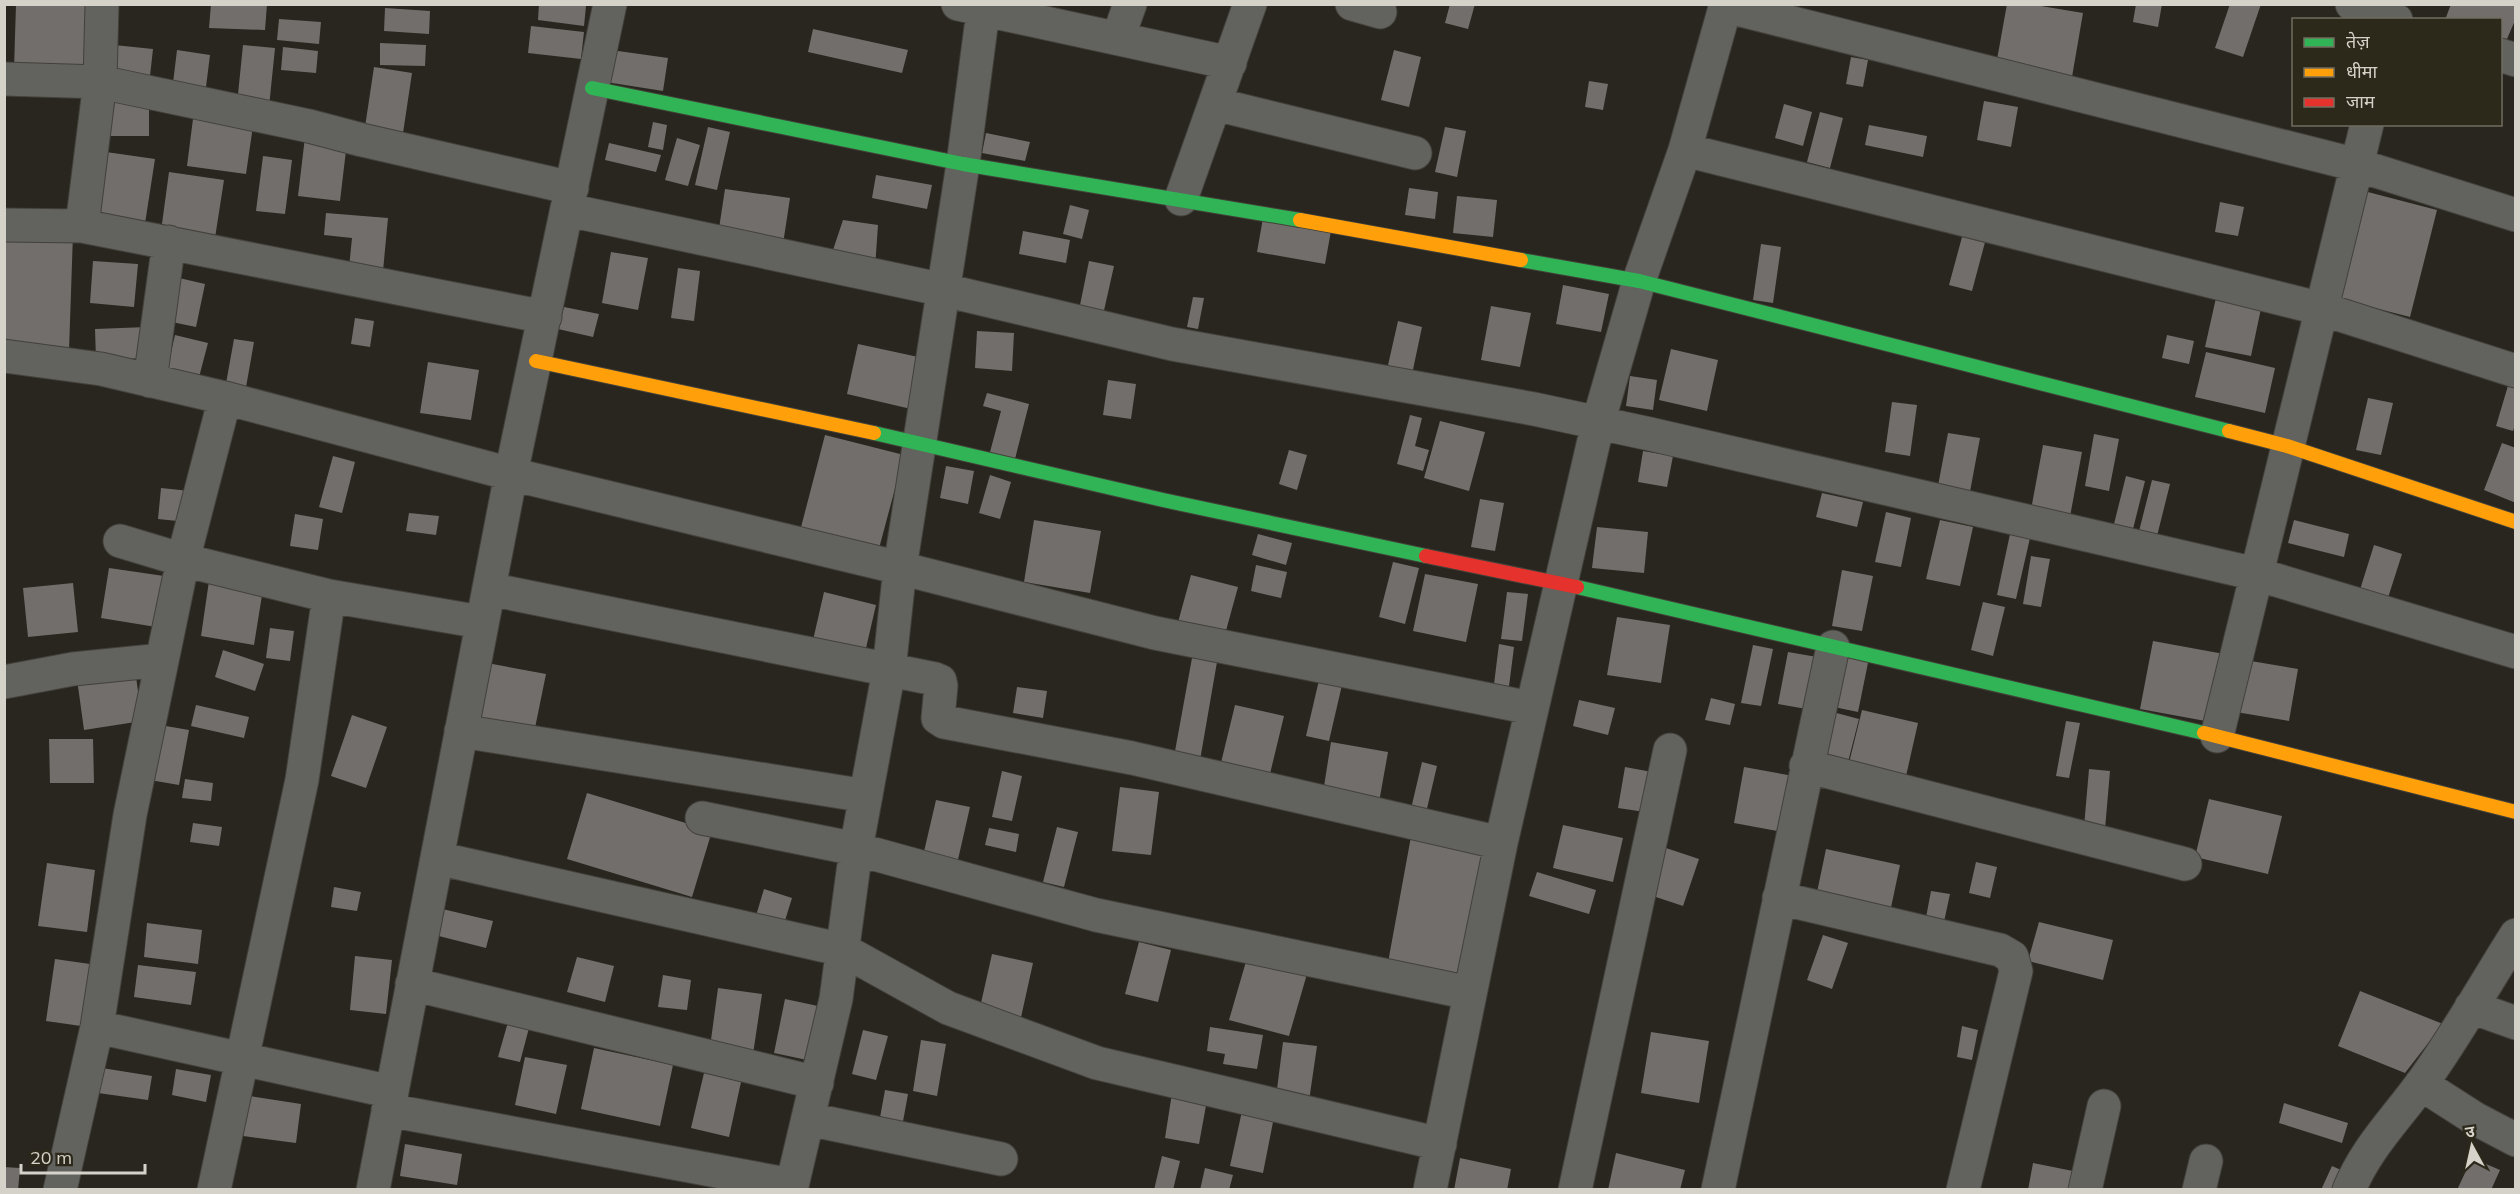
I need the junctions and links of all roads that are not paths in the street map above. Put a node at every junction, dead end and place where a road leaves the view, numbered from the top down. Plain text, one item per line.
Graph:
1 (102, 4) edge
2 (610, 4) edge
3 (1130, 4) edge
4 (1250, 4) edge
5 (2352, 4) edge
6 (1726, 5) edge
7 (975, 6) edge
8 (2391, 18) edge
9 (1118, 38) junction
10 (1230, 63) junction
11 (4, 79) edge
12 (99, 81) junction
13 (592, 88) junction
14 (1215, 105) junction
15 (2367, 126) edge
16 (1685, 150) junction
17 (1416, 153) dead end
18 (963, 164) junction
19 (2357, 165) junction
20 (570, 199) junction
21 (1181, 199) junction
22 (2516, 215) edge
23 (4, 225) edge
24 (82, 226) junction
25 (169, 242) junction
26 (1639, 281) junction
27 (944, 290) junction
28 (2322, 309) junction
29 (545, 317) junction
30 (4, 356) edge
31 (536, 361) junction
32 (2516, 371) edge
33 (150, 381) junction
34 (225, 398) junction
35 (1598, 423) junction
36 (920, 442) junction
37 (2287, 446) junction
38 (511, 474) junction
39 (2516, 522) edge
40 (120, 541) dead end
41 (183, 560) junction
42 (900, 568) junction
43 (2256, 574) junction
44 (1560, 584) junction
45 (489, 589) junction
46 (329, 596) junction
47 (481, 622) junction
48 (1833, 647) junction
49 (2516, 652) edge
50 (162, 660) junction
51 (889, 670) junction
52 (4, 682) edge
53 (1531, 708) junction
54 (461, 731) junction
55 (2217, 736) junction
56 (1670, 750) dead end
57 (1806, 766) junction
58 (866, 796) junction
59 (2516, 812) edge
60 (702, 818) dead end
61 (1501, 843) junction
62 (856, 849) junction
63 (437, 858) junction
64 (2185, 864) dead end
65 (1779, 898) junction
66 (2516, 935) edge
67 (843, 950) junction
68 (412, 984) junction
69 (1470, 993) junction
70 (2470, 1007) junction
71 (2516, 1023) edge
72 (97, 1027) junction
73 (243, 1060) junction
74 (817, 1083) junction
75 (2421, 1084) junction
76 (390, 1101) junction
77 (2104, 1106) dead end
78 (808, 1119) junction
79 (2516, 1140) edge
80 (1440, 1144) junction
81 (1001, 1159) dead end
82 (791, 1187) edge
83 (60, 1190) edge
84 (214, 1190) edge
85 (373, 1190) edge
86 (1430, 1190) edge
87 (1575, 1190) edge
88 (1718, 1190) edge
89 (1963, 1190) edge
90 (2085, 1190) edge
91 (2349, 1190) edge

1 - 12 street
2 - 13 street
3 - 9 street
4 - 10 street
5 - 8 street
6 - 16 street
6 - 19 street
7 - 9 street
7 - 18 street
9 - 10 street
10 - 14 street
11 - 12 street
12 - 20 street
12 - 24 street
13 - 18 street
13 - 20 street
14 - 17 street
14 - 21 street
15 - 19 street
16 - 26 street
16 - 28 street
18 - 21 street
18 - 27 street
19 - 22 street
19 - 28 street
20 - 27 street
20 - 29 street
21 - 26 street
23 - 24 street
24 - 25 street
25 - 29 street
25 - 33 street
26 - 35 street
26 - 37 street
27 - 35 street
27 - 36 street
28 - 32 street
28 - 37 street
29 - 31 street
30 - 33 street
31 - 36 street
31 - 38 street
33 - 34 street
34 - 38 street
34 - 41 street
35 - 43 street
35 - 44 street
36 - 42 street
36 - 44 street
37 - 39 street
37 - 43 street
38 - 42 street
38 - 45 street
40 - 41 street
41 - 46 street
41 - 50 street
42 - 51 street
42 - 53 street
43 - 49 street
43 - 55 street
44 - 48 street
44 - 53 street
45 - 47 street
45 - 51 street
46 - 47 street
46 - 73 street
47 - 54 street
48 - 55 street
48 - 57 street
50 - 52 street
50 - 72 street
51 - 58 street
51 - 61 street
53 - 61 street
54 - 58 street
54 - 63 street
55 - 59 street
56 - 87 street
57 - 64 street
57 - 65 street
58 - 62 street
60 - 62 street
61 - 69 street
62 - 67 street
62 - 69 street
63 - 67 street
63 - 68 street
65 - 88 street
65 - 89 street
66 - 70 street
67 - 74 street
67 - 80 street
68 - 74 street
68 - 76 street
69 - 80 street
70 - 71 street
70 - 75 street
72 - 73 street
72 - 83 street
73 - 76 street
73 - 84 street
74 - 78 street
75 - 79 street
75 - 91 street
76 - 82 street
76 - 85 street
77 - 90 street
78 - 81 street
78 - 82 street
80 - 86 street

